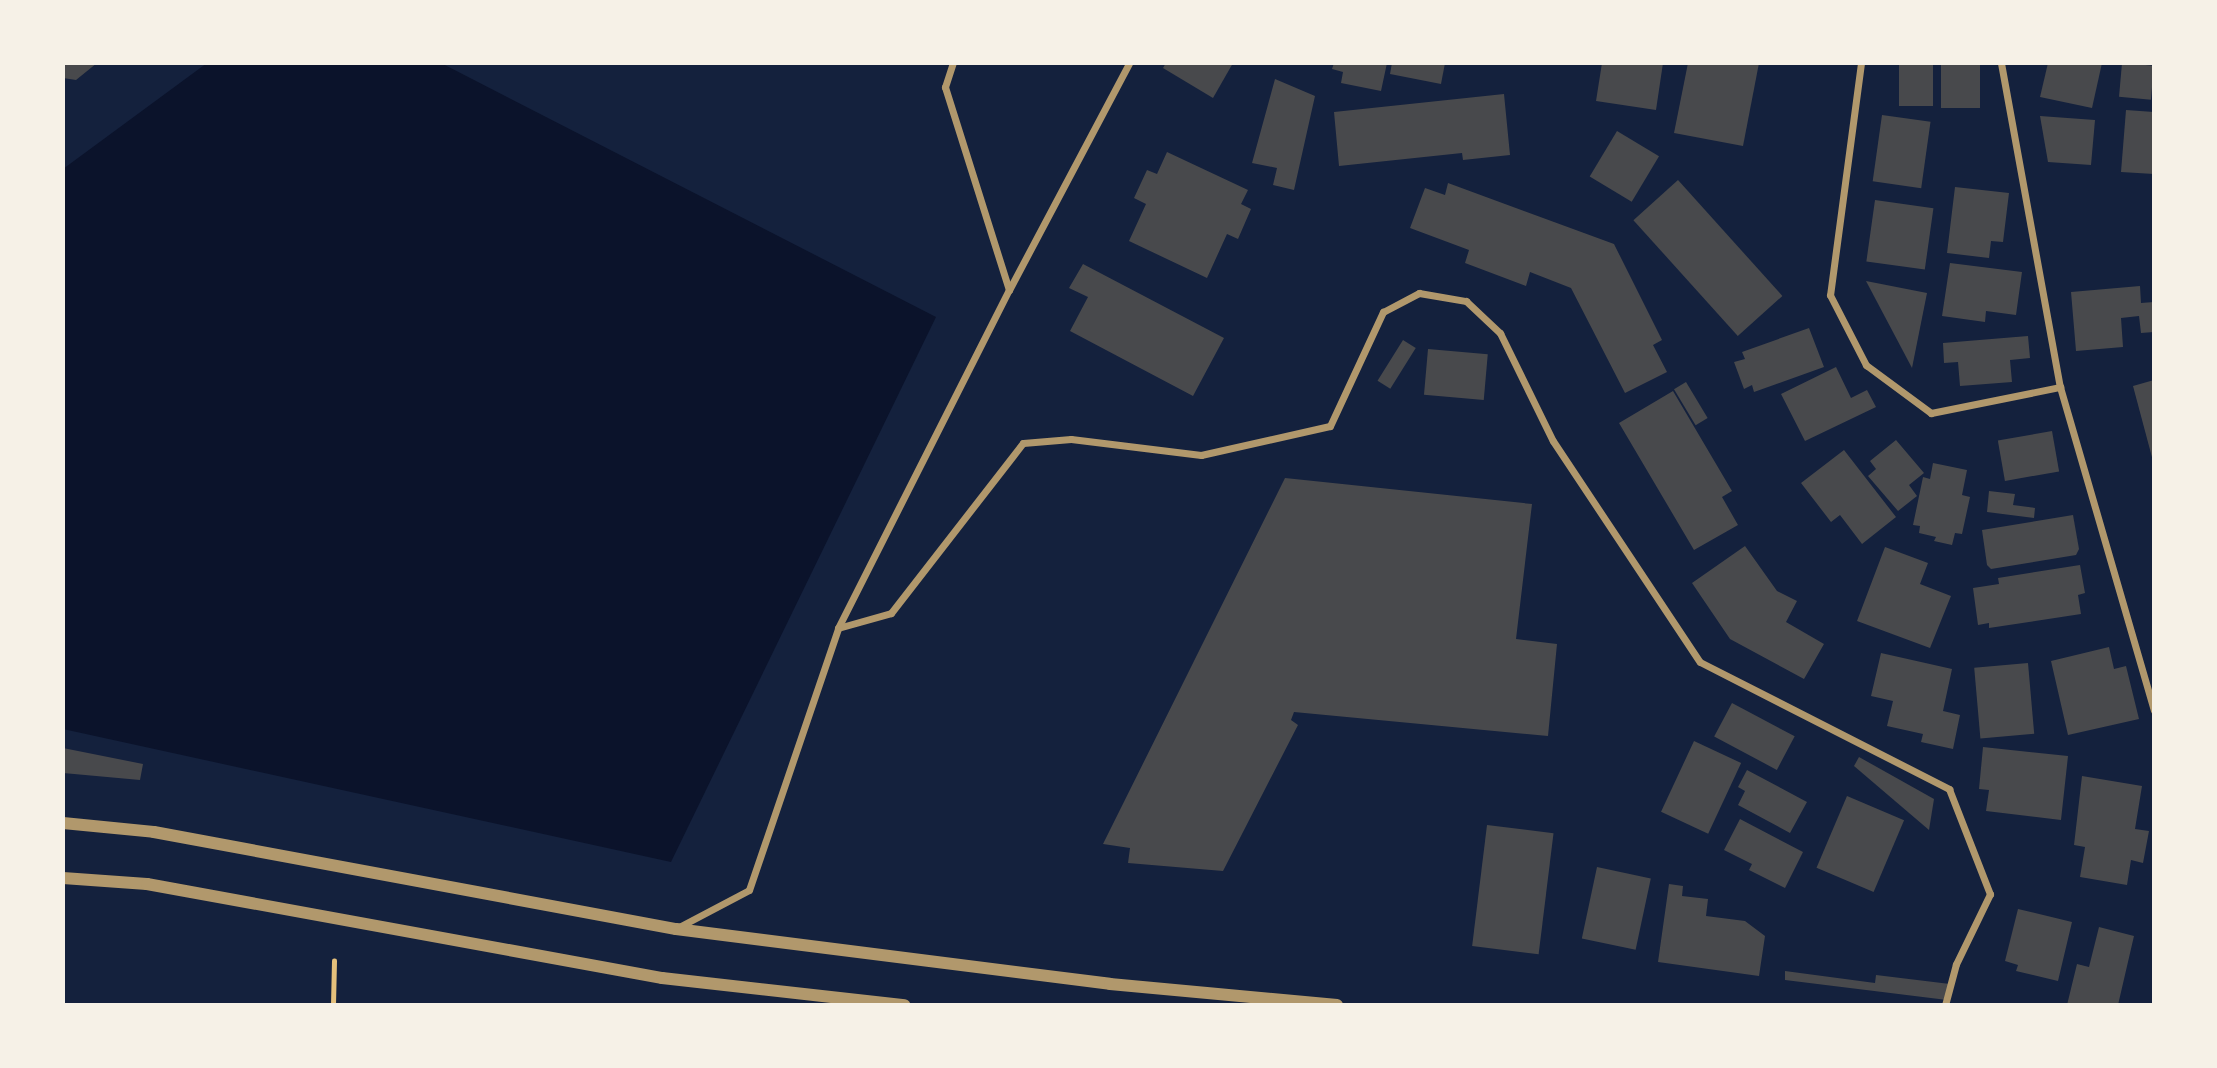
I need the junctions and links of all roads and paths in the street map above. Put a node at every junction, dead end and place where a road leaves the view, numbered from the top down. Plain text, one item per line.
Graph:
1 (953, 63) edge
2 (1129, 63) edge
3 (1861, 63) edge
4 (2001, 63) edge
5 (1009, 290) junction
6 (2060, 387) junction
7 (838, 628) junction
8 (2154, 711) edge
9 (63, 823) edge
10 (63, 878) edge
11 (676, 929) junction
12 (334, 961) dead end
13 (333, 1005) edge
14 (904, 1005) edge
15 (1337, 1005) edge
16 (1945, 1005) edge

1 - 5 street
2 - 5 street
3 - 6 street
4 - 6 street
5 - 7 street
6 - 8 street
7 - 11 street
7 - 16 street
9 - 11 street
10 - 14 street
11 - 15 street
12 - 13 path

